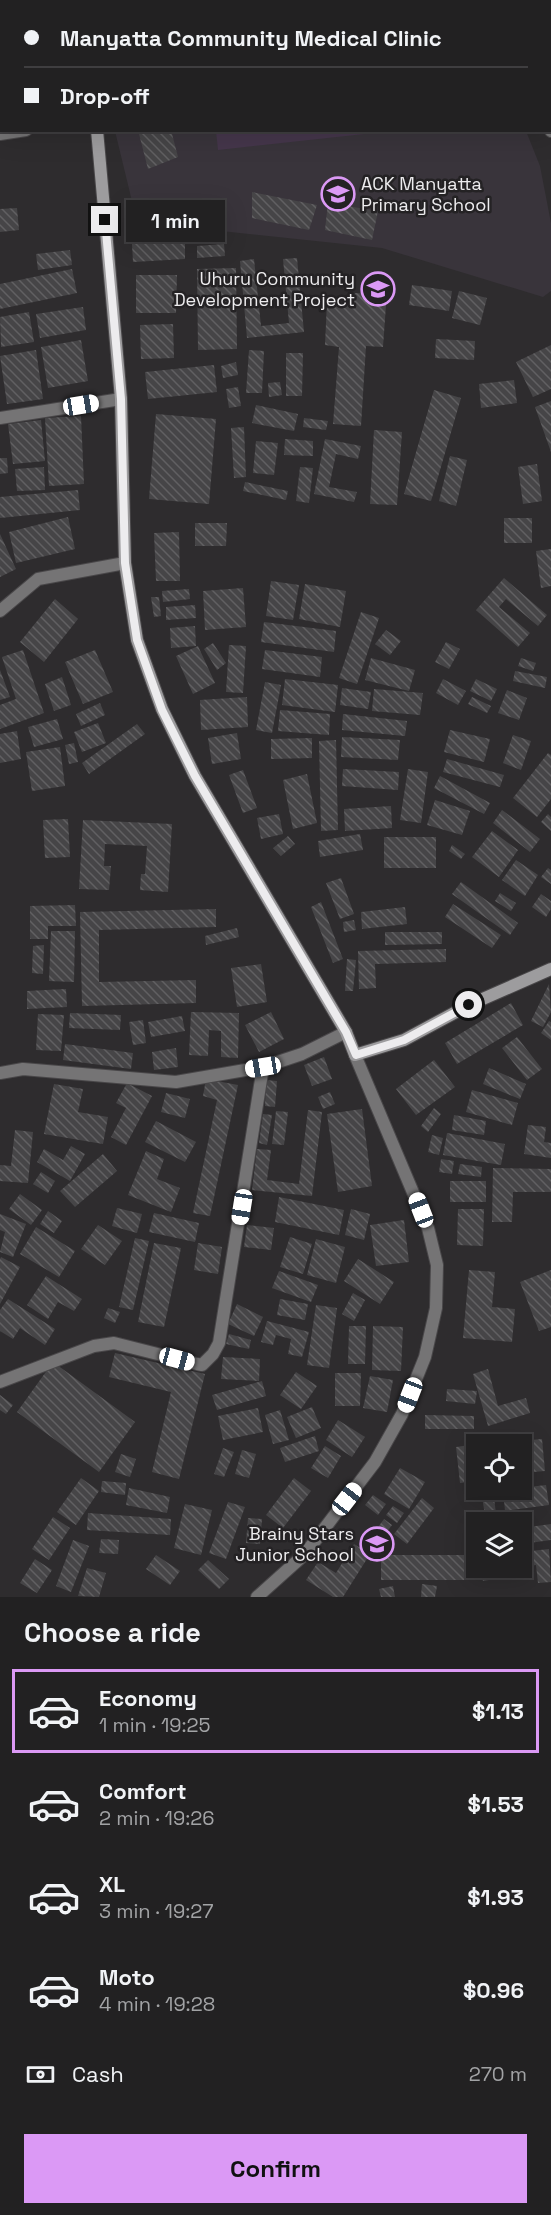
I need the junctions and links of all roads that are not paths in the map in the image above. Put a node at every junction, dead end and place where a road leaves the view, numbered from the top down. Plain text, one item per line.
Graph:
1 (97, 132) edge
2 (121, 399) junction
3 (0, 418) edge
4 (125, 563) junction
5 (0, 610) edge
6 (551, 969) edge
7 (346, 1032) junction
8 (356, 1055) junction
9 (263, 1067) junction
10 (0, 1073) edge
11 (0, 1382) edge
12 (257, 1597) edge

1 - 2 street
2 - 3 street
2 - 4 street
4 - 5 street
4 - 7 street
6 - 8 street
7 - 8 street
7 - 9 street
8 - 12 street
9 - 10 street
9 - 11 street

